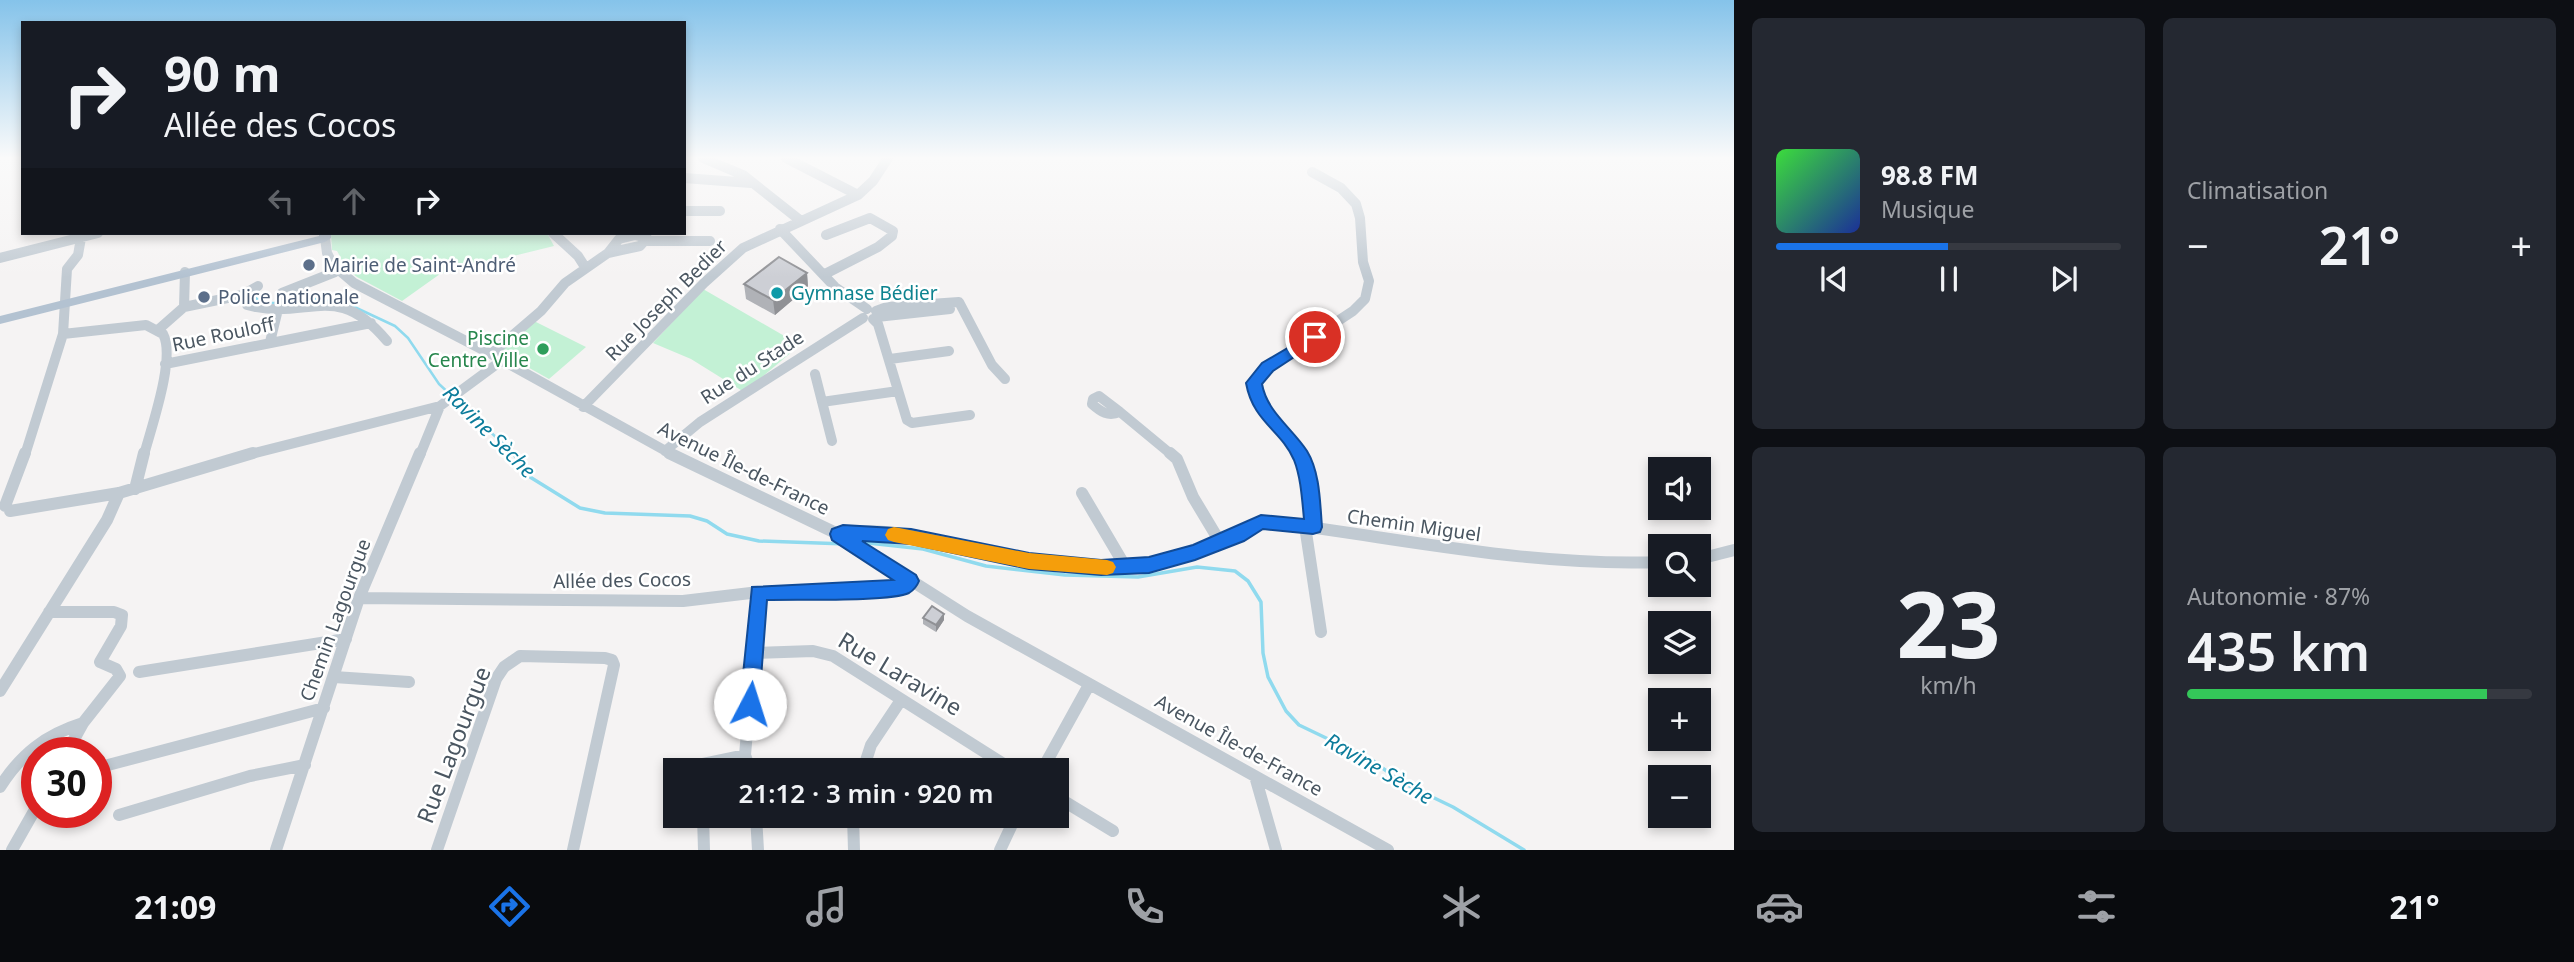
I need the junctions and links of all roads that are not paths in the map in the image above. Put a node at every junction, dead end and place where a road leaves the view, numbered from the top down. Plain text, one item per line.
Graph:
1 (772, 198) edge
2 (853, 198) edge
3 (1350, 198) edge
4 (686, 211) edge
5 (720, 211) dead end
6 (802, 221) junction
7 (780, 229) junction
8 (91, 235) edge
9 (322, 235) edge
10 (555, 235) edge
11 (628, 235) edge
12 (636, 235) edge
13 (826, 235) dead end
14 (81, 238) junction
15 (646, 241) junction
16 (710, 241) dead end
17 (608, 253) junction
18 (0, 258) edge
19 (586, 267) junction
20 (185, 272) junction
21 (335, 272) junction
22 (825, 274) junction
23 (258, 286) dead end
24 (242, 295) junction
25 (65, 300) junction
26 (279, 303) junction
27 (184, 307) junction
28 (0, 314) edge
29 (871, 315) junction
30 (0, 320) edge
31 (371, 323) junction
32 (159, 329) junction
33 (65, 336) junction
34 (387, 341) dead end
35 (270, 342) junction
36 (949, 351) dead end
37 (496, 358) junction
38 (890, 359) junction
39 (165, 364) junction
40 (815, 374) dead end
41 (1005, 379) dead end
42 (898, 391) junction
43 (822, 402) junction
44 (444, 404) junction
45 (583, 407) junction
46 (1120, 412) dead end
47 (970, 415) dead end
48 (832, 441) dead end
49 (665, 452) junction
50 (135, 489) junction
51 (119, 493) junction
52 (1082, 493) dead end
53 (4, 511) edge
54 (1309, 526) junction
55 (843, 537) junction
56 (1220, 542) junction
57 (1734, 550) edge
58 (1711, 556) edge
59 (1648, 563) edge
60 (1125, 566) junction
61 (905, 578) junction
62 (759, 592) junction
63 (359, 598) junction
64 (49, 612) junction
65 (1321, 632) dead end
66 (346, 639) junction
67 (754, 653) junction
68 (139, 672) dead end
69 (334, 677) junction
70 (409, 682) dead end
71 (1089, 685) junction
72 (0, 691) edge
73 (901, 700) junction
74 (324, 708) junction
75 (83, 723) junction
76 (75, 737) edge
77 (745, 755) junction
78 (729, 758) edge
79 (746, 758) edge
80 (866, 758) edge
81 (994, 758) edge
82 (1049, 758) edge
83 (112, 764) edge
84 (305, 765) junction
85 (1255, 776) junction
86 (0, 787) edge
87 (1069, 804) edge
88 (119, 815) dead end
89 (24, 828) edge
90 (704, 828) edge
91 (757, 828) edge
92 (853, 828) edge
93 (1010, 828) edge
94 (1113, 831) dead end
95 (12, 850) edge
96 (275, 850) edge
97 (437, 850) edge
98 (573, 850) edge
99 (705, 850) edge
100 (758, 850) edge
101 (854, 850) edge
102 (1000, 850) edge
103 (1276, 850) edge
104 (1388, 850) edge

1 - 6 street
2 - 6 street, Rue Joseph Bedier
3 - 54 street
4 - 5 street
6 - 7 street, Rue Joseph Bedier
7 - 22 street
7 - 45 street, Rue Joseph Bedier
8 - 14 street
9 - 20 main road
9 - 21 street
9 - 25 main road
10 - 19 street
11 - 17 street
12 - 15 street
13 - 22 street
14 - 18 street
14 - 25 street
15 - 16 street
15 - 17 street
17 - 19 street
19 - 37 street
20 - 25 main road
20 - 27 street
21 - 26 street
21 - 37 street, Avenue Île-de-France
22 - 29 street
23 - 24 street
24 - 26 street
24 - 27 street
25 - 28 main road
25 - 30 main road
25 - 33 street
26 - 31 street
26 - 35 street
27 - 32 street
29 - 38 street
29 - 41 street, Rue du Stade
29 - 49 street, Rue du Stade
31 - 34 street
31 - 35 street, Rue Rouloff
32 - 33 street
32 - 39 street
33 - 53 street
35 - 39 street, Rue Rouloff
36 - 38 street
37 - 44 street
37 - 45 street, Avenue Île-de-France
38 - 42 street
39 - 50 street
40 - 43 street, Rue du Stade
42 - 43 street
42 - 47 street
43 - 48 street, Rue du Stade
44 - 50 street
44 - 63 street, Chemin Lagourgue
45 - 49 street, Avenue Île-de-France
46 - 56 street
49 - 55 street, Avenue Île-de-France
50 - 51 street
51 - 53 street
51 - 64 street
52 - 60 street
54 - 56 street, Chemin Miguel
54 - 59 street, Chemin Miguel
54 - 65 street
55 - 60 street, Chemin Miguel
55 - 61 street, Avenue Île-de-France
56 - 60 street, Chemin Miguel
57 - 58 street
61 - 62 street, Allée des Cocos
61 - 71 street, Avenue Île-de-France
62 - 63 street, Allée des Cocos
62 - 67 street
63 - 66 street, Chemin Lagourgue
64 - 72 street
64 - 75 street
66 - 68 street
66 - 69 street, Chemin Lagourgue
67 - 73 street, Rue Laravine
67 - 77 street
69 - 70 street
69 - 74 street, Chemin Lagourgue
71 - 82 street
71 - 85 street, Avenue Île-de-France
73 - 80 street
73 - 81 street, Rue Laravine
74 - 83 street
74 - 84 street, Chemin Lagourgue
75 - 76 street
75 - 86 street
77 - 78 street
77 - 79 street
84 - 88 street
84 - 96 street, Chemin Lagourgue
85 - 103 street
85 - 104 street, Avenue Île-de-France
87 - 94 street
89 - 95 street
90 - 99 street
91 - 100 street
92 - 101 street
93 - 102 street
97 - 98 street, Rue Lagourgue

